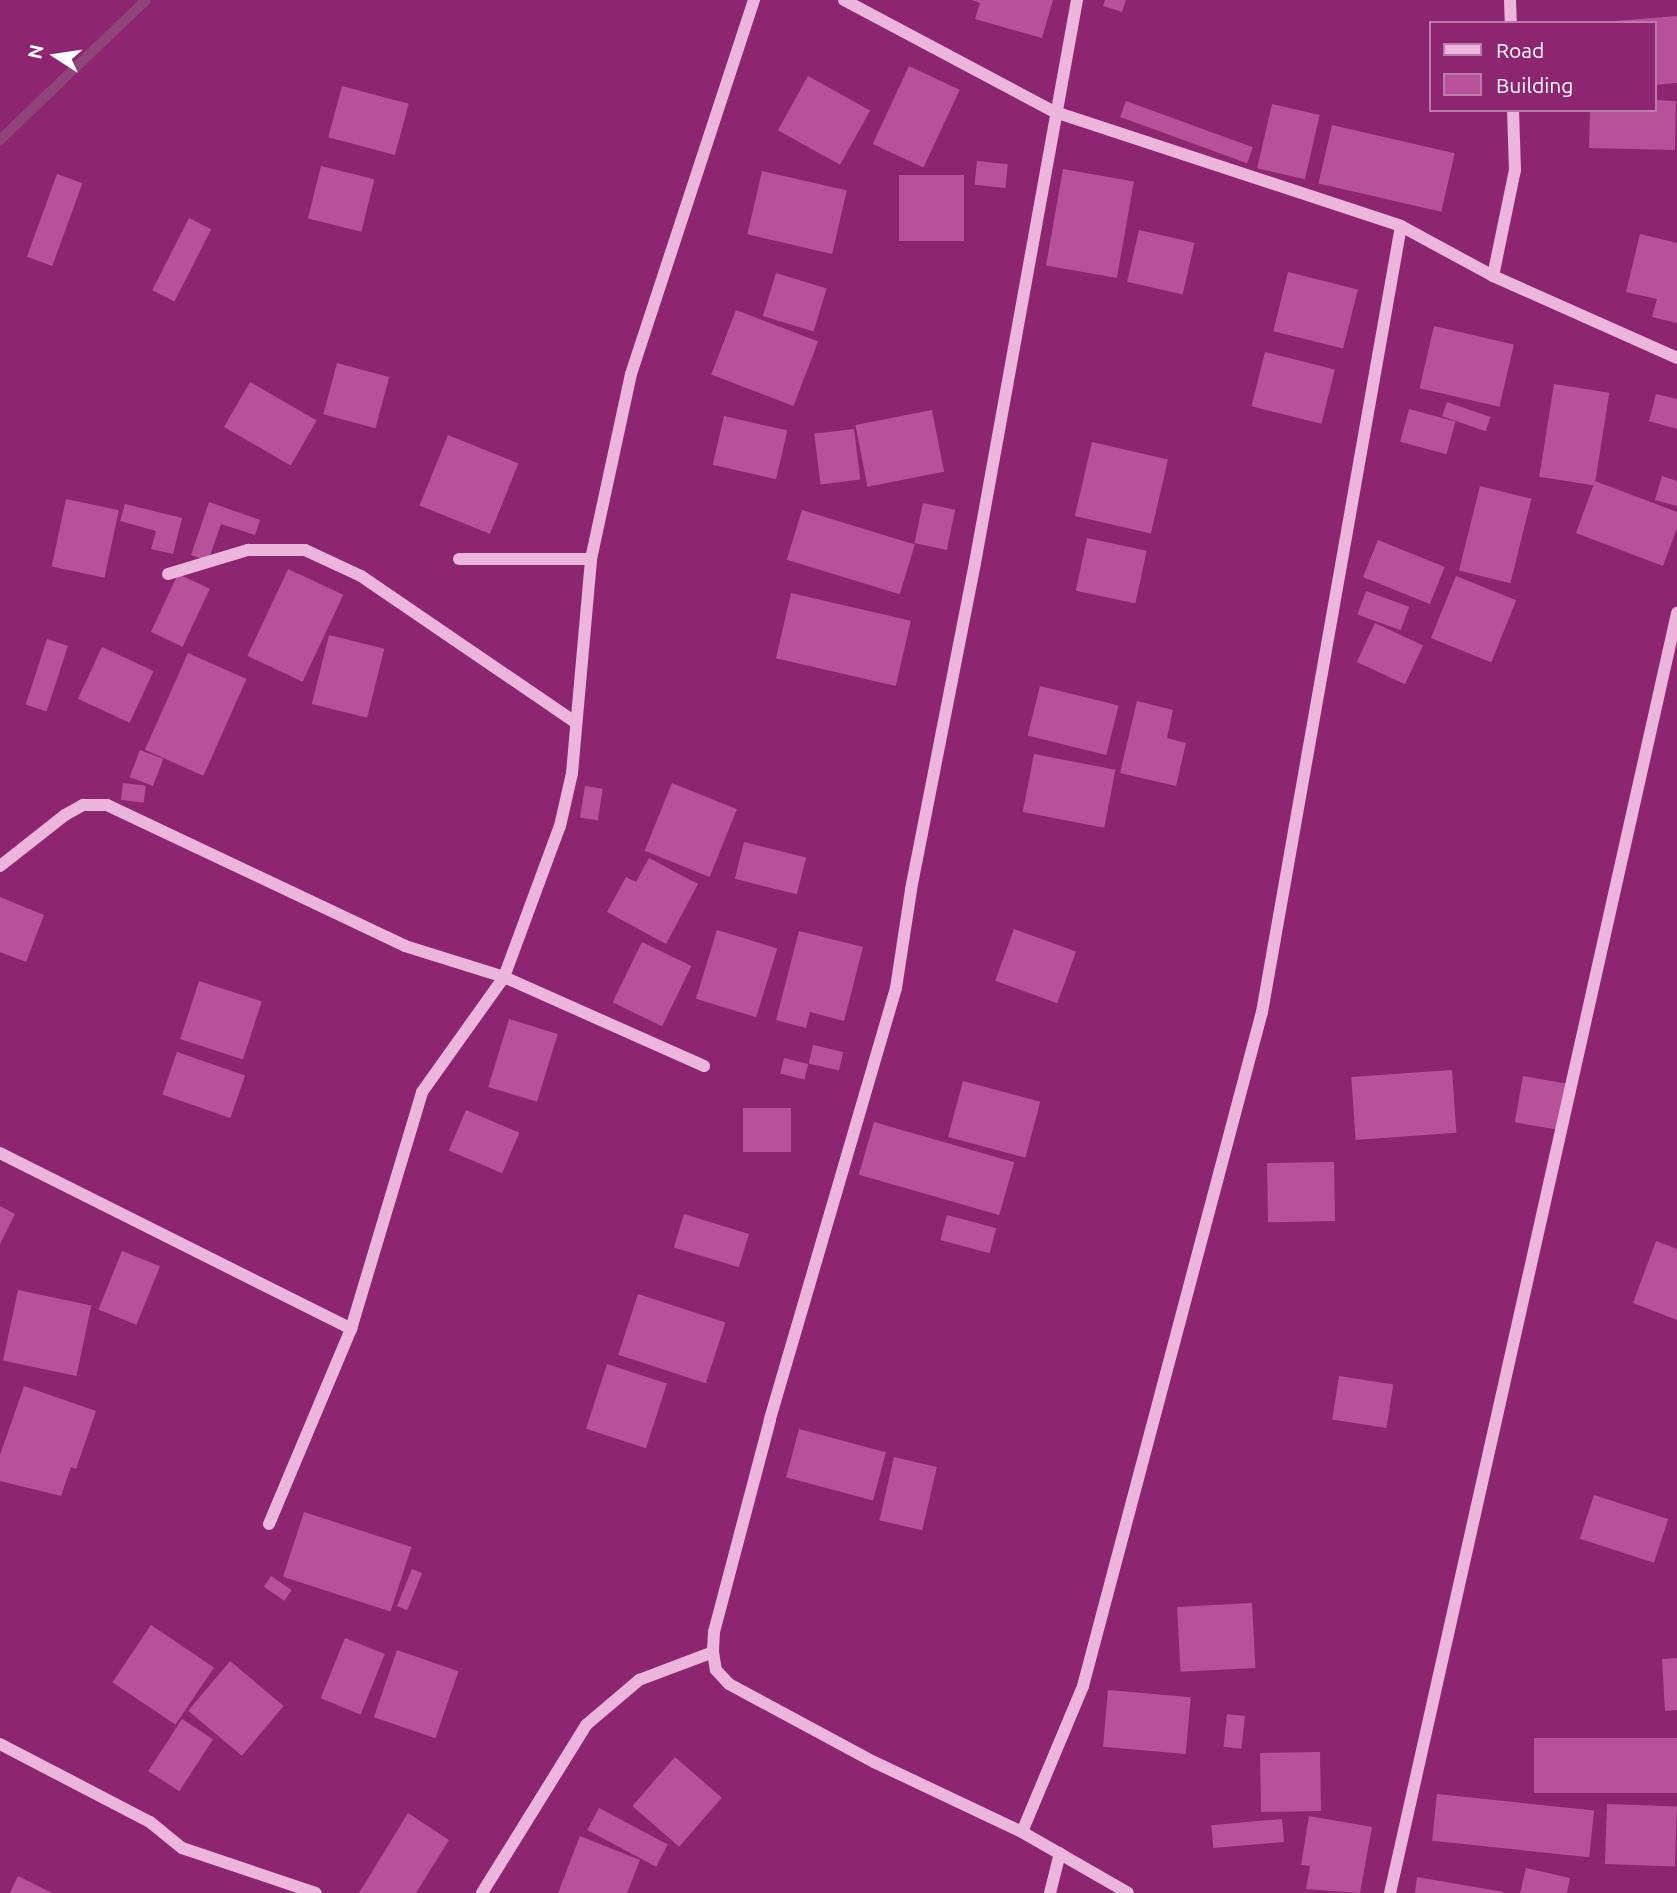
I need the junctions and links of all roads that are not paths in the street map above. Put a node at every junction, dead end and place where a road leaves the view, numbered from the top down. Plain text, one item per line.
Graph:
1 (754, 0) edge
2 (844, 0) edge
3 (1077, 0) edge
4 (1510, 0) edge
5 (1511, 21) edge
6 (1055, 112) junction
7 (1513, 112) edge
8 (1401, 226) junction
9 (1493, 276) junction
10 (1677, 358) edge
11 (459, 559) dead end
12 (591, 559) junction
13 (168, 574) dead end
14 (1677, 613) edge
15 (575, 722) junction
16 (0, 866) edge
17 (504, 977) junction
18 (704, 1066) dead end
19 (0, 1153) edge
20 (351, 1329) junction
21 (268, 1524) dead end
22 (713, 1652) junction
23 (0, 1744) edge
24 (1022, 1832) junction
25 (1059, 1853) junction
26 (316, 1893) edge
27 (482, 1893) edge
28 (1050, 1893) edge
29 (1128, 1893) edge
30 (1390, 1893) edge

1 - 12 street
2 - 6 street
3 - 6 street
4 - 5 street
6 - 8 street
6 - 22 street
7 - 9 street
8 - 9 street
8 - 24 street
9 - 10 street
11 - 12 street
12 - 15 street
13 - 15 street
14 - 30 street
15 - 17 street
16 - 17 street
17 - 18 street
17 - 20 street
19 - 20 street
20 - 21 street
22 - 24 street
22 - 27 street
23 - 26 street
24 - 25 street
25 - 28 street
25 - 29 street

